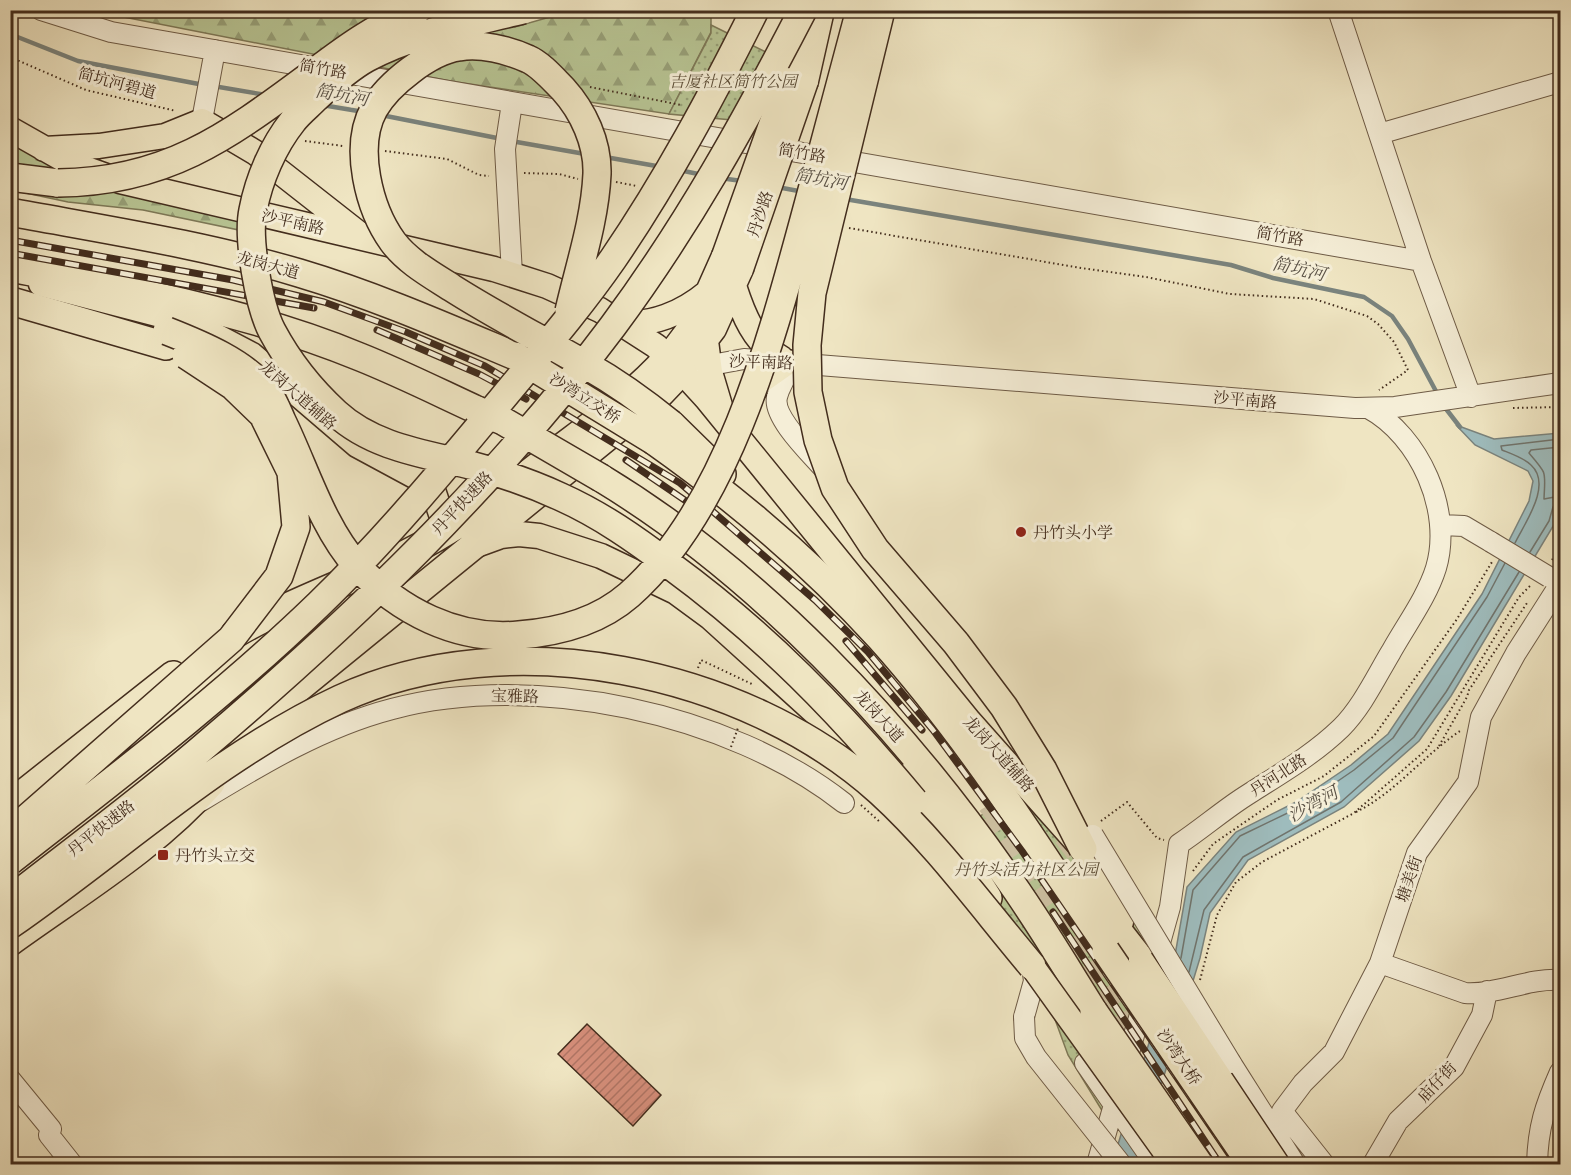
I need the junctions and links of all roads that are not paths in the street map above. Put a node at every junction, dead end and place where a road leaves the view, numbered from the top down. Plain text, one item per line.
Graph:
1 (42, 10) edge
2 (417, 10) edge
3 (523, 10) edge
4 (755, 10) edge
5 (801, 10) edge
6 (822, 10) edge
7 (860, 10) edge
8 (881, 10) edge
9 (1338, 10) edge
10 (214, 56) junction
11 (797, 81) junction
12 (1560, 82) edge
13 (512, 107) junction
14 (202, 118) junction
15 (10, 129) edge
16 (1379, 134) junction
17 (44, 149) junction
18 (10, 177) edge
19 (10, 212) edge
20 (366, 239) junction
21 (1421, 261) junction
22 (10, 268) edge
23 (733, 270) junction
24 (10, 274) edge
25 (512, 274) junction
26 (710, 291) junction
27 (11, 301) edge
28 (566, 321) junction
29 (627, 327) junction
30 (167, 339) junction
31 (707, 352) junction
32 (515, 356) joint
33 (788, 362) junction
34 (661, 371) junction
35 (1560, 383) edge
36 (1462, 398) junction
37 (1363, 408) junction
38 (728, 424) junction
39 (662, 432) junction
40 (767, 473) junction
41 (1441, 525) junction
42 (447, 532) junction
43 (478, 544) junction
44 (1550, 579) edge
45 (852, 687) junction
46 (288, 699) junction
47 (320, 735) junction
48 (914, 801) junction
49 (844, 803) dead end
50 (10, 804) edge
51 (188, 808) junction
52 (10, 833) edge
53 (1088, 838) junction
54 (10, 861) edge
55 (10, 892) edge
56 (10, 900) edge
57 (23, 925) edge
58 (1111, 939) junction
59 (10, 942) edge
60 (1141, 960) junction
61 (1380, 963) junction
62 (1032, 966) junction
63 (1560, 980) edge
64 (1487, 992) junction
65 (1082, 1015) junction
66 (1024, 1017) junction
67 (1085, 1063) dead end
68 (1560, 1072) edge
69 (10, 1079) edge
70 (1275, 1117) junction
71 (1168, 1160) edge
72 (72, 1164) edge
73 (1097, 1164) edge
74 (1121, 1164) edge
75 (1199, 1164) edge
76 (1251, 1164) edge
77 (1277, 1164) edge
78 (1295, 1164) edge
79 (1324, 1164) edge
80 (1373, 1164) edge
81 (1537, 1164) edge

1 - 10 street, 简竹路
2 - 18 highway, bridge
3 - 48 highway, bridge
4 - 28 highway, 丹平快速路, bridge
5 - 11 main road, 丹沙路
5 - 56 highway, 丹平快速路, bridge
6 - 11 main road, 丹沙路
7 - 30 highway, bridge
8 - 53 highway, bridge
9 - 16 street
10 - 13 street, 简竹路
10 - 14 street
11 - 23 main road, 丹沙路, bridge
12 - 16 street
13 - 21 street, 简竹路
13 - 25 street
14 - 17 main road
14 - 20 main road
15 - 17 main road, 沙平南路
16 - 21 street
17 - 20 main road, 沙平南路
19 - 32 highway, 龙岗大道
20 - 25 main road, 沙平南路
21 - 36 street
22 - 45 highway, 龙岗大道, bridge
23 - 26 main road, 丹沙路
23 - 31 main road, 丹沙路
23 - 33 main road
24 - 42 main road, 龙岗大道辅路
25 - 29 main road, 沙平南路
26 - 29 main road
26 - 34 main road, 丹沙路
27 - 30 highway
28 - 39 highway, bridge
28 - 54 highway, 丹平快速路, bridge
29 - 34 main road, 沙平南路
29 - 34 main road
30 - 52 highway, bridge
31 - 33 street, 沙平南路
31 - 34 main road, 丹沙路
31 - 38 main road
32 - 39 highway, 沙湾立交桥, bridge
33 - 37 street, 沙平南路
33 - 40 main road
33 - 53 street
34 - 38 main road, 龙岗大道辅路
34 - 42 highway
34 - 43 highway
35 - 36 street, 沙平南路
36 - 37 street, 沙平南路
37 - 41 street, 丹河北路
38 - 40 main road, 龙岗大道辅路
39 - 58 highway
40 - 53 main road, 龙岗大道辅路
41 - 44 street, bridge
41 - 73 street, 丹河北路
42 - 50 highway
43 - 46 highway
43 - 48 main road
44 - 61 street, 塘美街
45 - 62 highway
45 - 65 highway, 龙岗大道
46 - 47 street
46 - 51 highway
47 - 49 street, 宝雅路
47 - 51 street, 宝雅路
48 - 62 main road
51 - 57 highway
53 - 60 main road, 龙岗大道辅路
53 - 70 street, bridge
55 - 57 highway
57 - 59 highway
57 - 62 highway, bridge
58 - 60 highway
58 - 76 highway, 沙湾大桥, bridge
60 - 77 main road, 龙岗大道辅路, bridge
61 - 64 street
61 - 70 street, 塘美街
62 - 65 main road, bridge
62 - 66 street
63 - 64 street
64 - 80 street, 庙仔街
65 - 66 street, bridge
65 - 71 main road, bridge
65 - 75 highway, bridge
66 - 74 street, bridge
67 - 71 street
68 - 81 street
69 - 72 street
70 - 78 street
70 - 79 street

